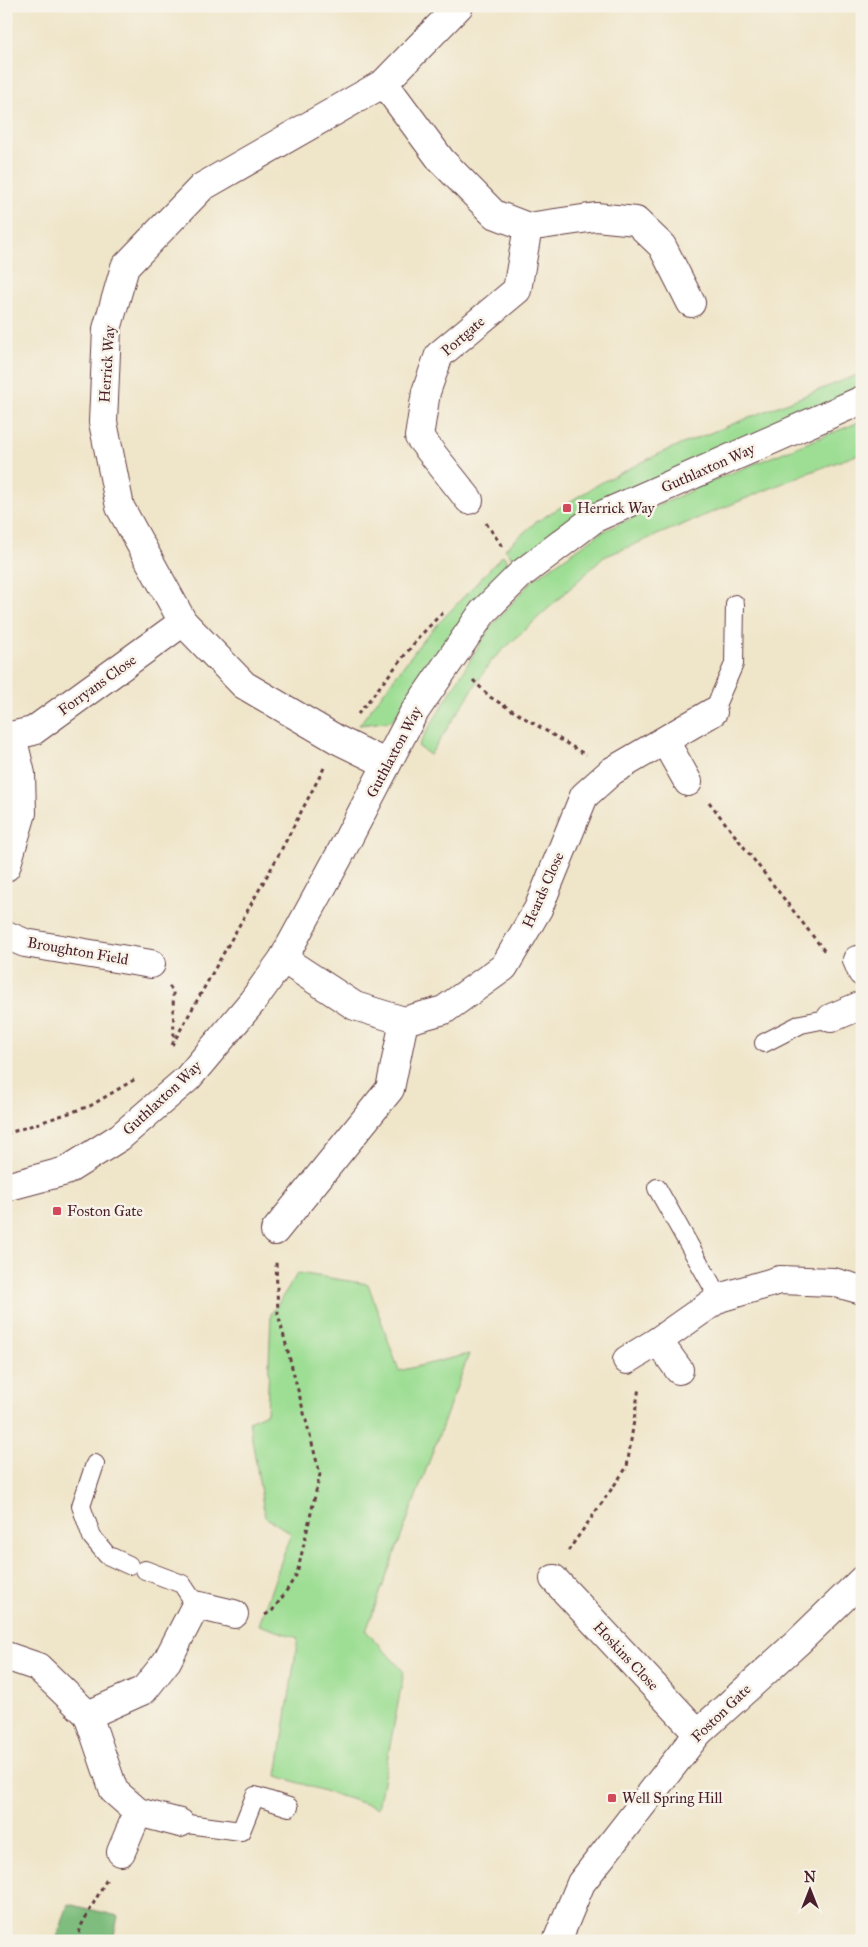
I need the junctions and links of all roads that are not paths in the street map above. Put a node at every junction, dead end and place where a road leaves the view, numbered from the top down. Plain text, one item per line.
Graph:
1 (459, 6) edge
2 (384, 83) junction
3 (528, 227) junction
4 (691, 303) dead end
5 (862, 400) edge
6 (469, 500) road end
7 (736, 604) dead end
8 (183, 622) junction
9 (713, 712) joint
10 (9, 737) edge
11 (665, 741) junction
12 (387, 764) junction
13 (688, 782) road end
14 (6, 867) edge
15 (6, 934) edge
16 (283, 959) junction
17 (151, 964) road end
18 (862, 1004) edge
19 (831, 1018) joint
20 (404, 1021) junction
21 (764, 1043) dead end
22 (6, 1187) edge
23 (657, 1188) dead end
24 (275, 1231) road end
25 (862, 1290) edge
26 (719, 1298) junction
27 (658, 1341) junction
28 (627, 1360) road end
29 (679, 1370) dead end
30 (95, 1464) dead end
31 (554, 1578) road end
32 (862, 1580) edge
33 (196, 1605) junction
34 (234, 1614) road end
35 (6, 1656) edge
36 (88, 1714) junction
37 (698, 1733) junction
38 (289, 1806) dead end
39 (138, 1812) junction
40 (180, 1823) joint
41 (121, 1852) road end
42 (557, 1941) edge

1 - 2 street, Herrick Way
2 - 3 street
2 - 8 street, Herrick Way
3 - 4 street
3 - 6 street, Portgate
5 - 12 street, Guthlaxton Way
7 - 9 lane
8 - 10 street, Forryans Close
8 - 12 street, Herrick Way
9 - 11 street, Heards Close
10 - 14 street
11 - 13 street
11 - 20 street, Heards Close
12 - 16 street, Guthlaxton Way
15 - 17 street, Broughton Field
16 - 20 street
16 - 22 street, Guthlaxton Way
18 - 19 street
19 - 21 lane
20 - 24 street
23 - 26 lane
25 - 26 street
26 - 27 street
27 - 28 street
27 - 29 street
30 - 33 lane
31 - 37 street, Hoskins Close
32 - 37 street, Foston Gate
33 - 34 street
33 - 36 street
35 - 36 street
36 - 39 street
37 - 42 street, Foston Gate
38 - 40 lane
39 - 40 street
39 - 41 street

